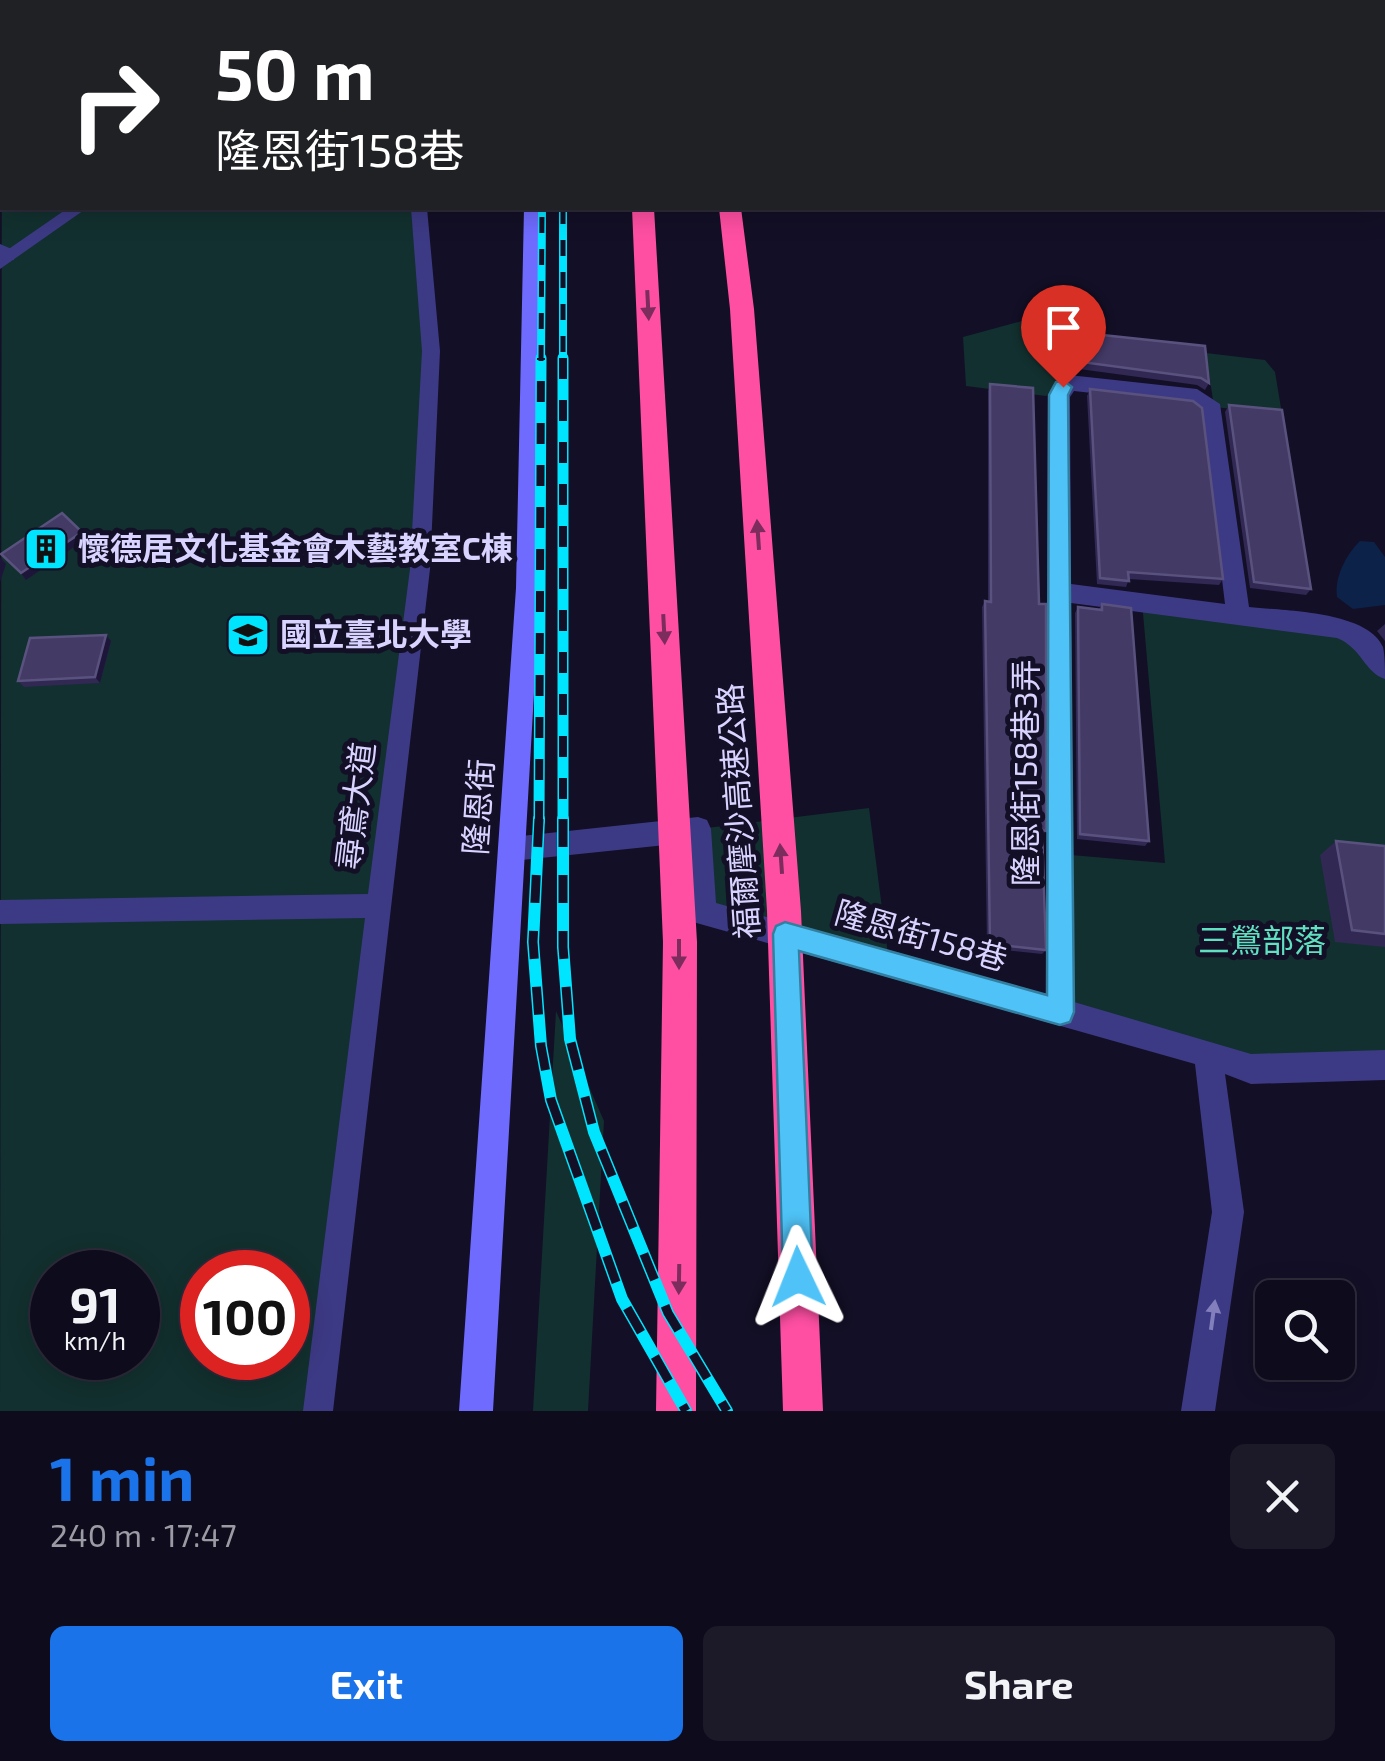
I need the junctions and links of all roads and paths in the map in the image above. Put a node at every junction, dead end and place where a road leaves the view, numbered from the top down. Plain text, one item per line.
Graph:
1 (77, 210) edge
2 (419, 210) edge
3 (532, 210) edge
4 (644, 210) edge
5 (730, 210) edge
6 (2, 256) edge
7 (1057, 592) junction
8 (1238, 614) junction
9 (1385, 669) edge
10 (674, 832) junction
11 (512, 849) junction
12 (379, 906) junction
13 (0, 912) edge
14 (785, 934) junction
15 (1060, 1012) junction
16 (1208, 1053) junction
17 (1385, 1066) edge
18 (318, 1411) edge
19 (476, 1411) edge
20 (676, 1411) edge
21 (803, 1411) edge
22 (1198, 1411) edge

1 - 6 lane
2 - 12 lane, 尋鳶大道
3 - 11 street, 隆恩街
4 -> 10 highway, 福爾摩沙高速公路
14 -> 5 highway, 福爾摩沙高速公路
7 - 8 street
7 - 8 street, 隆恩街158巷3弄
7 - 15 street, 隆恩街158巷3弄
8 - 9 street
10 - 11 street
10 - 14 street, 隆恩街158巷
10 -> 20 highway, 福爾摩沙高速公路
11 - 19 street, 隆恩街
12 - 13 lane
12 - 18 lane, 尋鳶大道
14 - 15 street, 隆恩街158巷
14 - 21 highway, 福爾摩沙高速公路
15 - 16 street, 隆恩街158巷
16 - 17 street, 隆恩街158巷
22 -> 16 street

